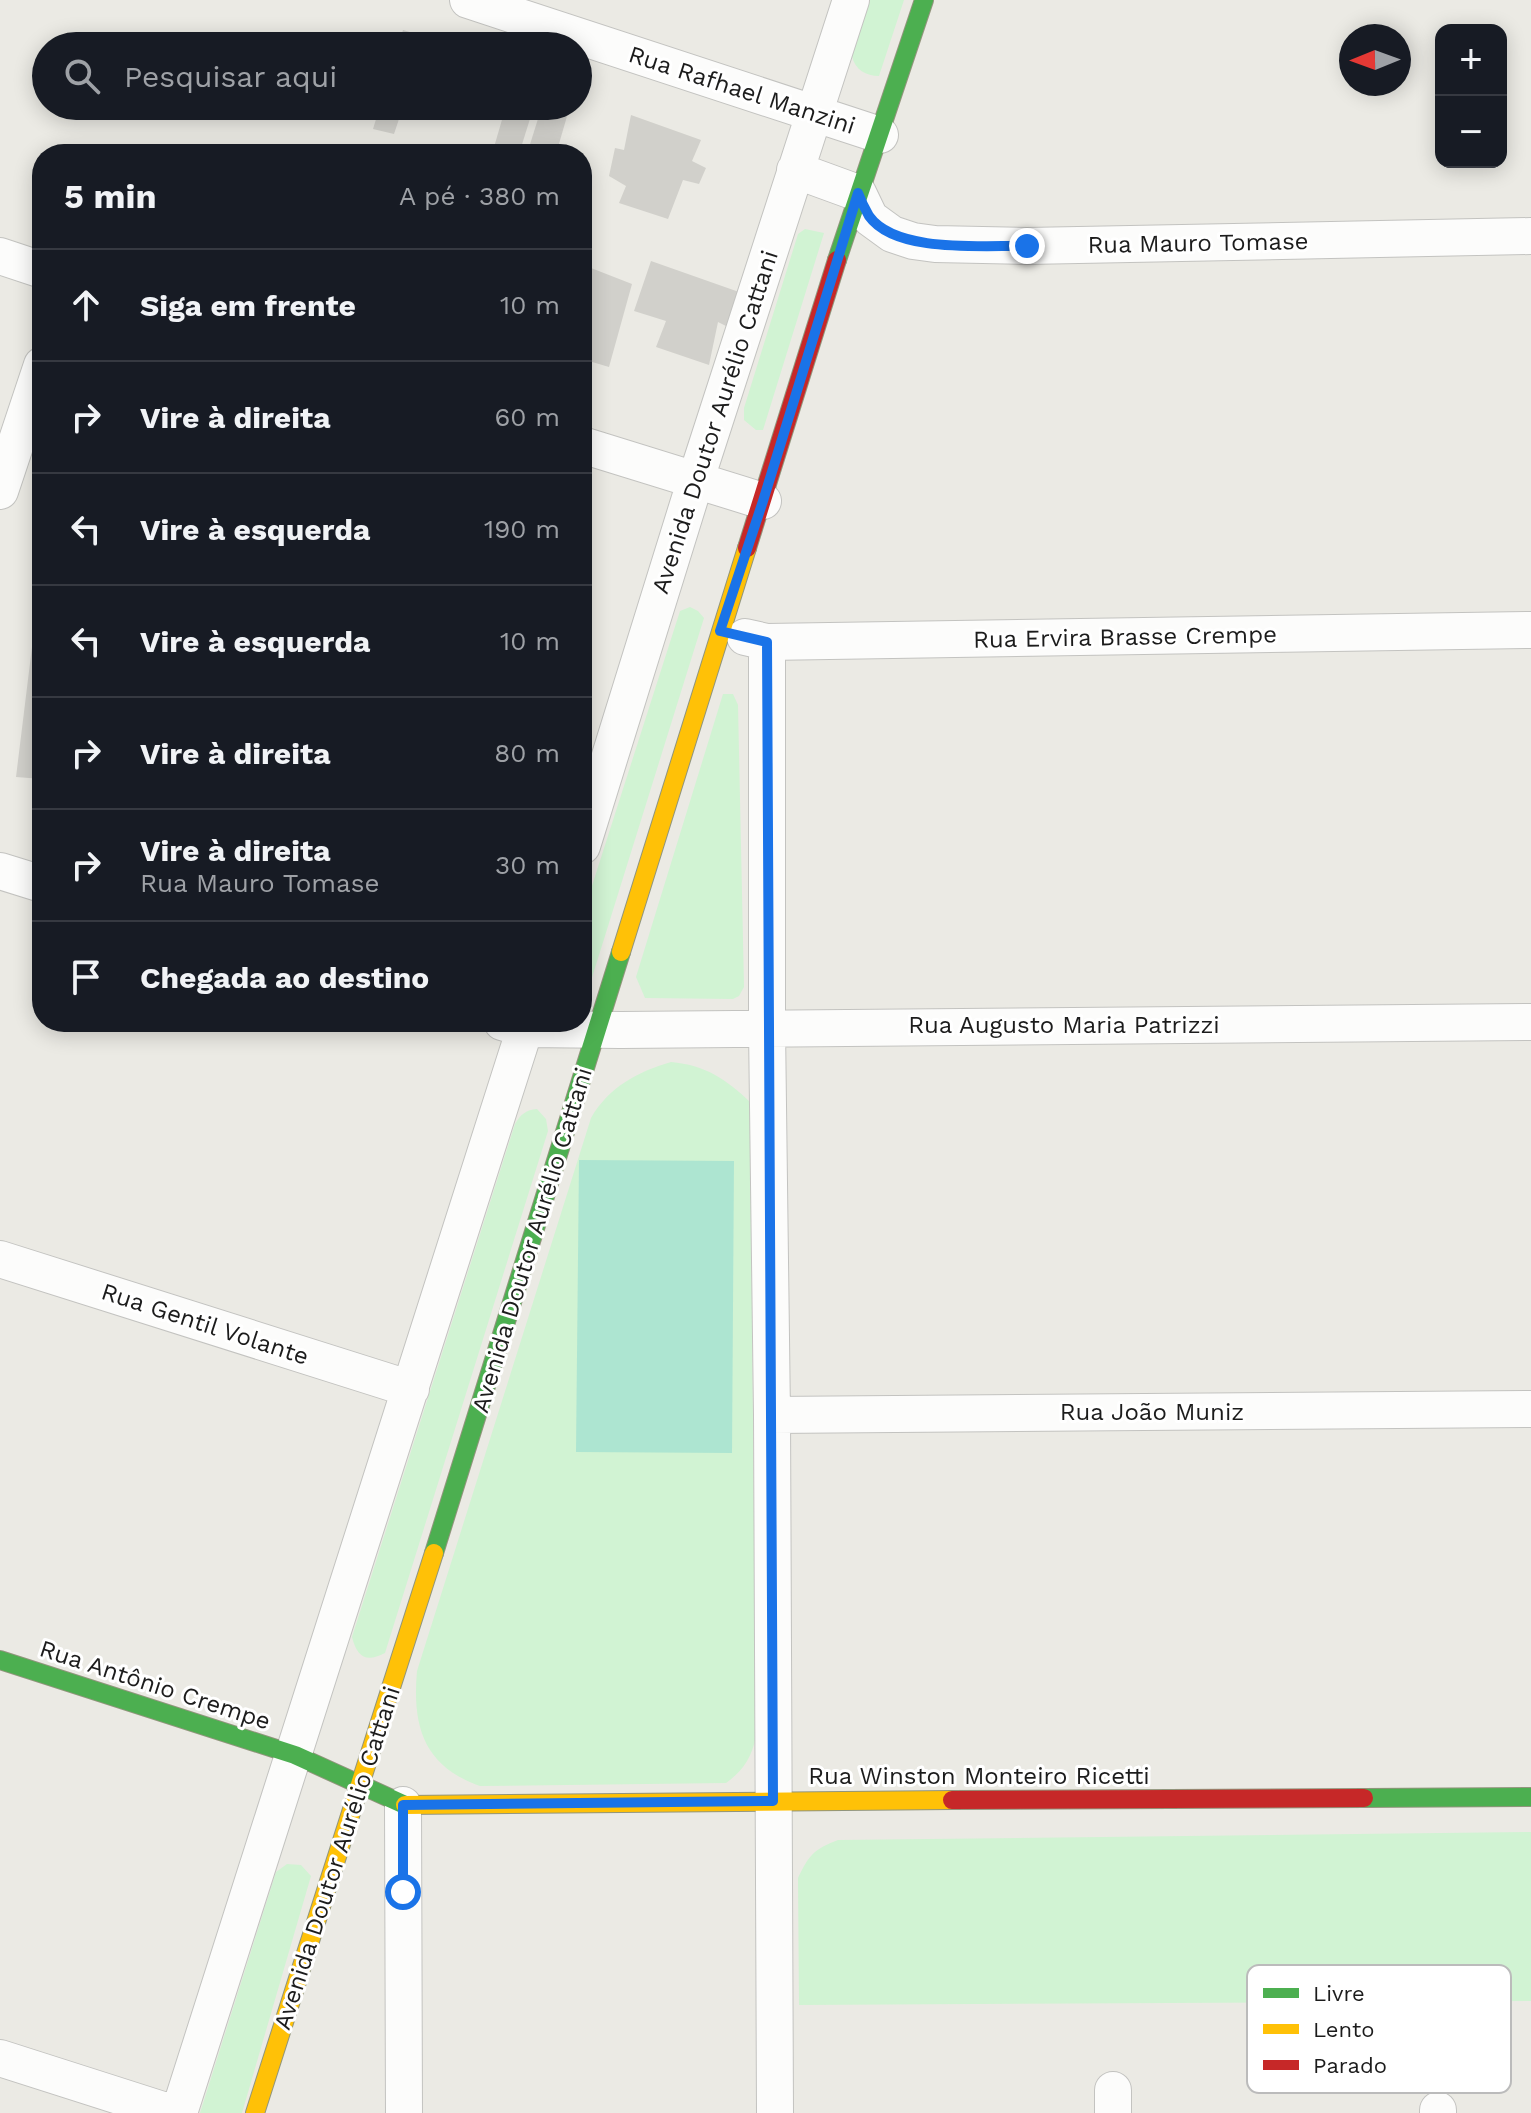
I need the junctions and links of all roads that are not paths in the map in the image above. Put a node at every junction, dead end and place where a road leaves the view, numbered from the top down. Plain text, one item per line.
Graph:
1 (468, 0) edge
2 (851, 0) edge
3 (924, 0) edge
4 (565, 32) edge
5 (592, 41) edge
6 (815, 115) junction
7 (880, 135) junction
8 (795, 170) junction
9 (858, 193) junction
10 (1531, 236) edge
11 (0, 256) edge
12 (32, 267) edge
13 (32, 395) edge
14 (592, 448) edge
15 (695, 482) junction
16 (0, 491) edge
17 (763, 501) junction
18 (1531, 630) edge
19 (720, 631) junction
20 (767, 642) junction
21 (592, 814) edge
22 (0, 871) edge
23 (32, 881) edge
24 (1531, 1022) edge
25 (767, 1028) junction
26 (592, 1030) edge
27 (597, 1030) junction
28 (516, 1032) edge
29 (0, 1259) edge
30 (411, 1389) junction
31 (1531, 1409) edge
32 (772, 1415) junction
33 (0, 1660) edge
34 (295, 1755) junction
35 (361, 1786) junction
36 (1531, 1797) edge
37 (773, 1801) junction
38 (403, 1805) junction
39 (0, 2058) edge
40 (172, 2113) edge
41 (179, 2113) edge
42 (255, 2113) edge
43 (404, 2113) edge
44 (775, 2113) edge

1 - 4 street, Rua Rafhael Manzini
2 - 6 street, Avenida Doutor Aurélio Cattani
3 - 7 street, Avenida Doutor Aurélio Cattani
5 - 6 street, Rua Rafhael Manzini
6 - 7 street, Rua Rafhael Manzini
6 - 8 street, Avenida Doutor Aurélio Cattani
7 - 9 street, Avenida Doutor Aurélio Cattani
8 - 9 street
8 - 15 street, Avenida Doutor Aurélio Cattani
9 - 10 street, Rua Mauro Tomase
9 - 17 street, Avenida Doutor Aurélio Cattani
11 - 12 street
13 - 16 street
14 - 15 street
15 - 17 street
15 - 21 street, Avenida Doutor Aurélio Cattani
17 - 19 street, Avenida Doutor Aurélio Cattani
18 - 20 street, Rua Ervira Brasse Crempe
19 - 20 street, Rua Ervira Brasse Crempe
19 - 27 street, Avenida Doutor Aurélio Cattani
20 - 25 street
22 - 23 street
24 - 25 street, Rua Augusto Maria Patrizzi
25 - 27 street, Rua Augusto Maria Patrizzi
25 - 32 street
26 - 27 street, Rua Augusto Maria Patrizzi
27 - 35 street, Avenida Doutor Aurélio Cattani
28 - 30 street
29 - 30 street, Rua Gentil Volante
30 - 34 street
31 - 32 street, Rua João Muniz
32 - 37 street
33 - 34 street, Rua Antônio Crempe
34 - 35 street, Rua Winston Monteiro Ricetti
34 - 41 street
35 - 38 street, Rua Winston Monteiro Ricetti
35 - 42 street, Avenida Doutor Aurélio Cattani
36 - 37 street, Rua Winston Monteiro Ricetti
37 - 38 street, Rua Winston Monteiro Ricetti
37 - 44 street
38 - 43 street
39 - 40 street

